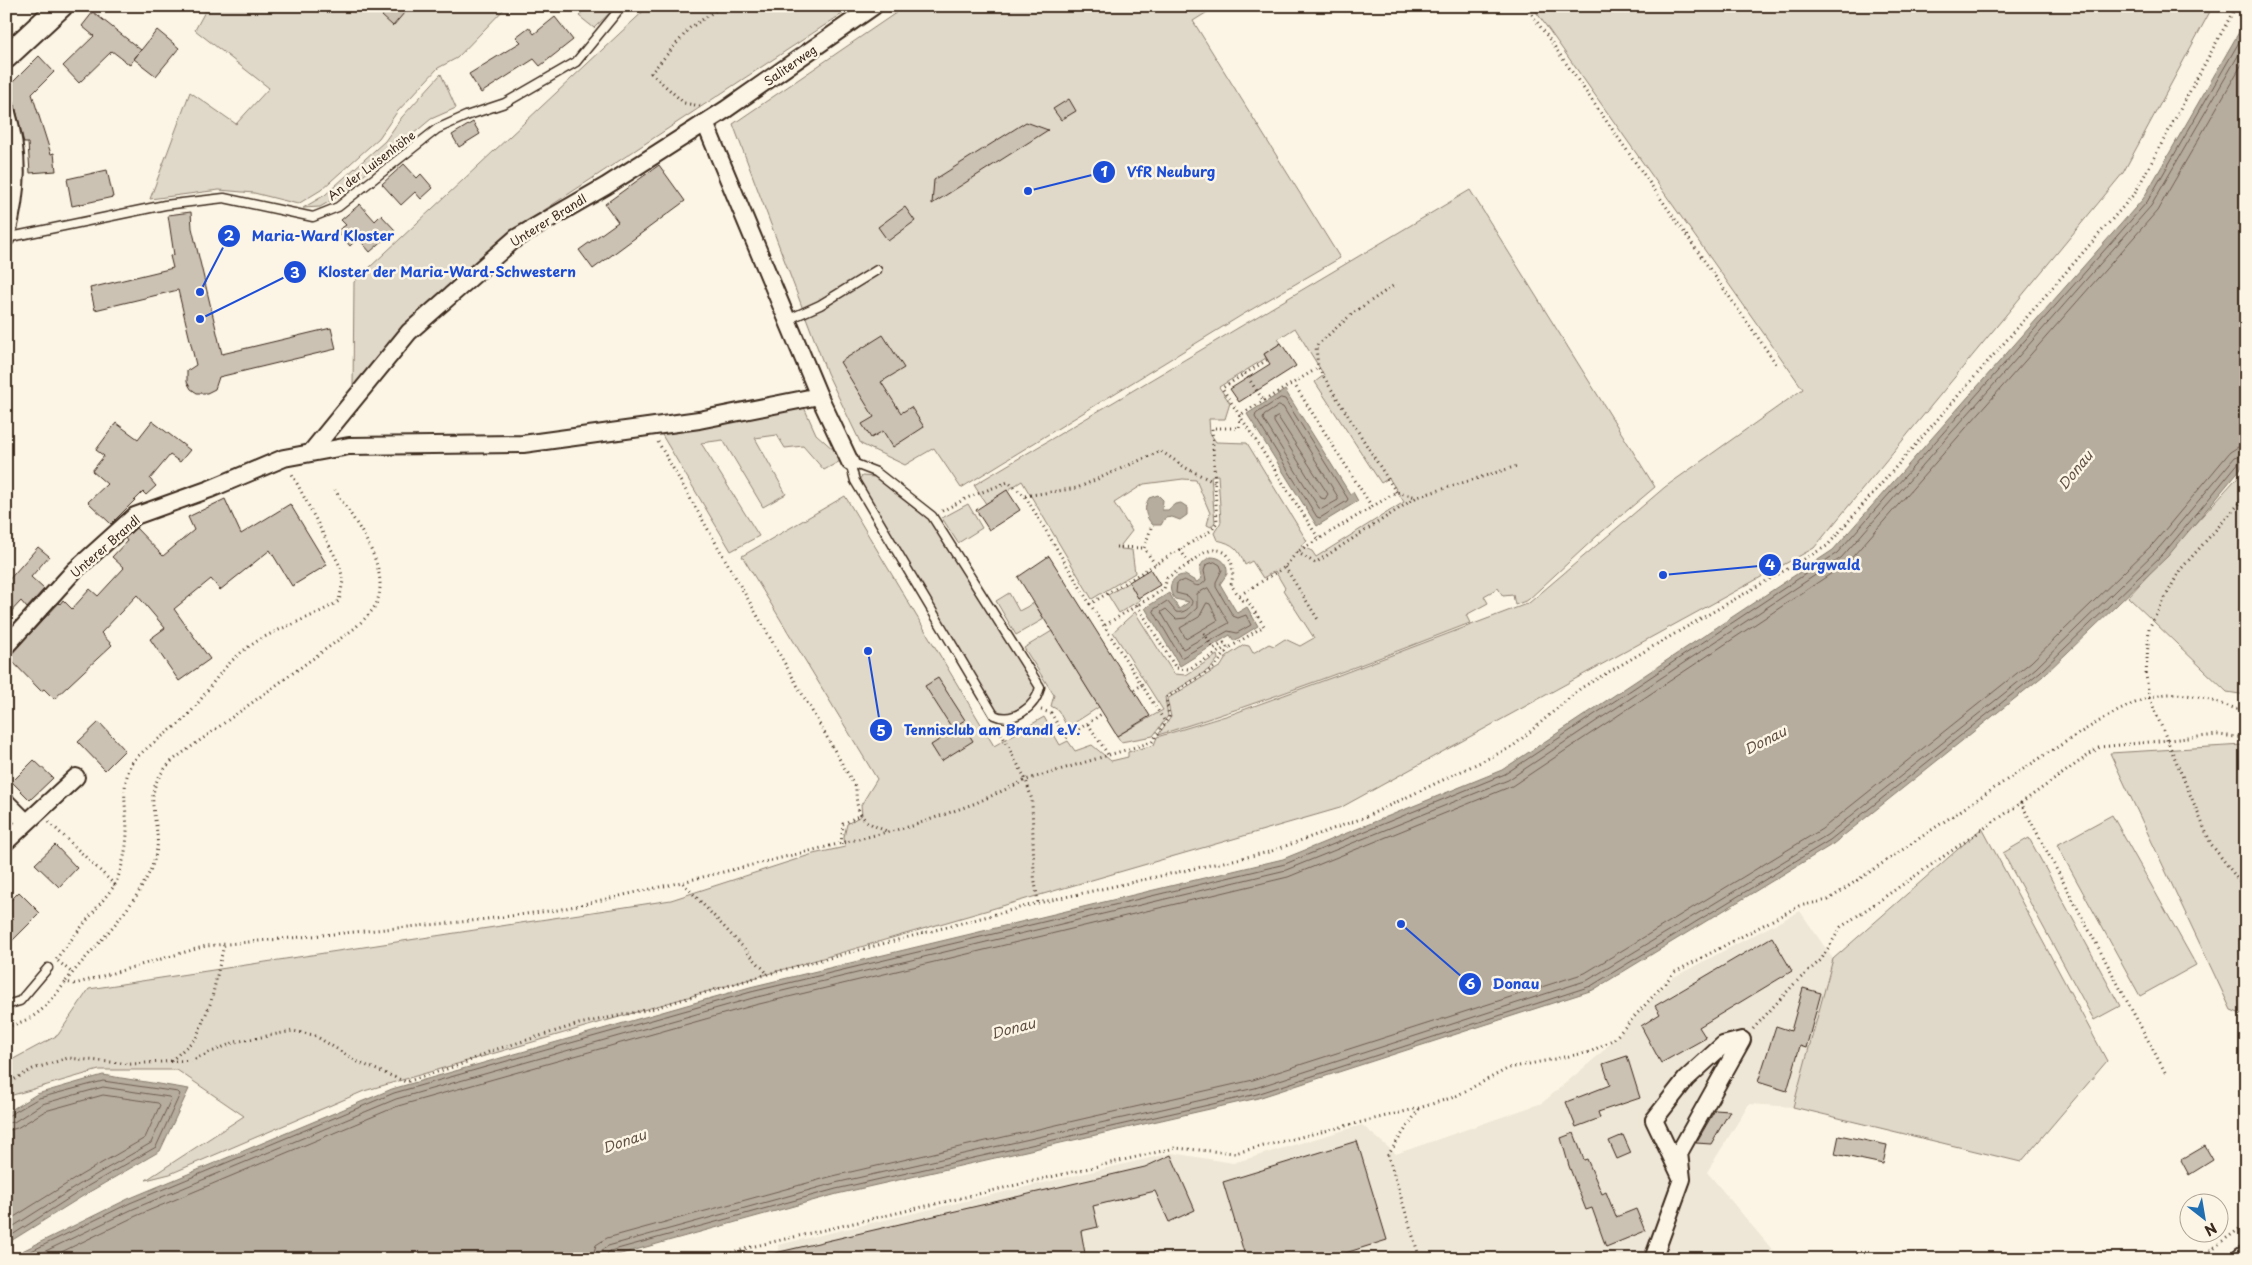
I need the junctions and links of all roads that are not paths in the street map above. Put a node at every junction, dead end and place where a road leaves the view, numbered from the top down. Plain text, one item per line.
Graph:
1 (61, 6) edge
2 (622, 6) edge
3 (874, 6) edge
4 (6, 57) edge
5 (6, 109) edge
6 (705, 123) junction
7 (6, 238) edge
8 (877, 270) dead end
9 (788, 320) junction
10 (820, 396) junction
11 (311, 452) junction
12 (850, 462) junction
13 (6, 646) edge
14 (76, 777) dead end
15 (6, 802) edge
16 (32, 817) junction
17 (6, 842) edge
18 (48, 968) road end
19 (6, 1005) edge
20 (1682, 1179) junction
21 (1653, 1259) edge

1 - 4 main road
2 - 7 lane, An der Luisenhöhe
3 - 6 street, Saliterweg
5 - 7 street
6 - 9 street
6 - 11 street, Unterer Brandl
8 - 9 lane
9 - 10 street
10 - 11 street, Unterer Brandl
10 - 12 street
11 - 13 street, Unterer Brandl
12 - 12 lane
14 - 16 street
15 - 16 street
16 - 17 street
18 - 19 lane
20 - 20 street
20 - 21 street

